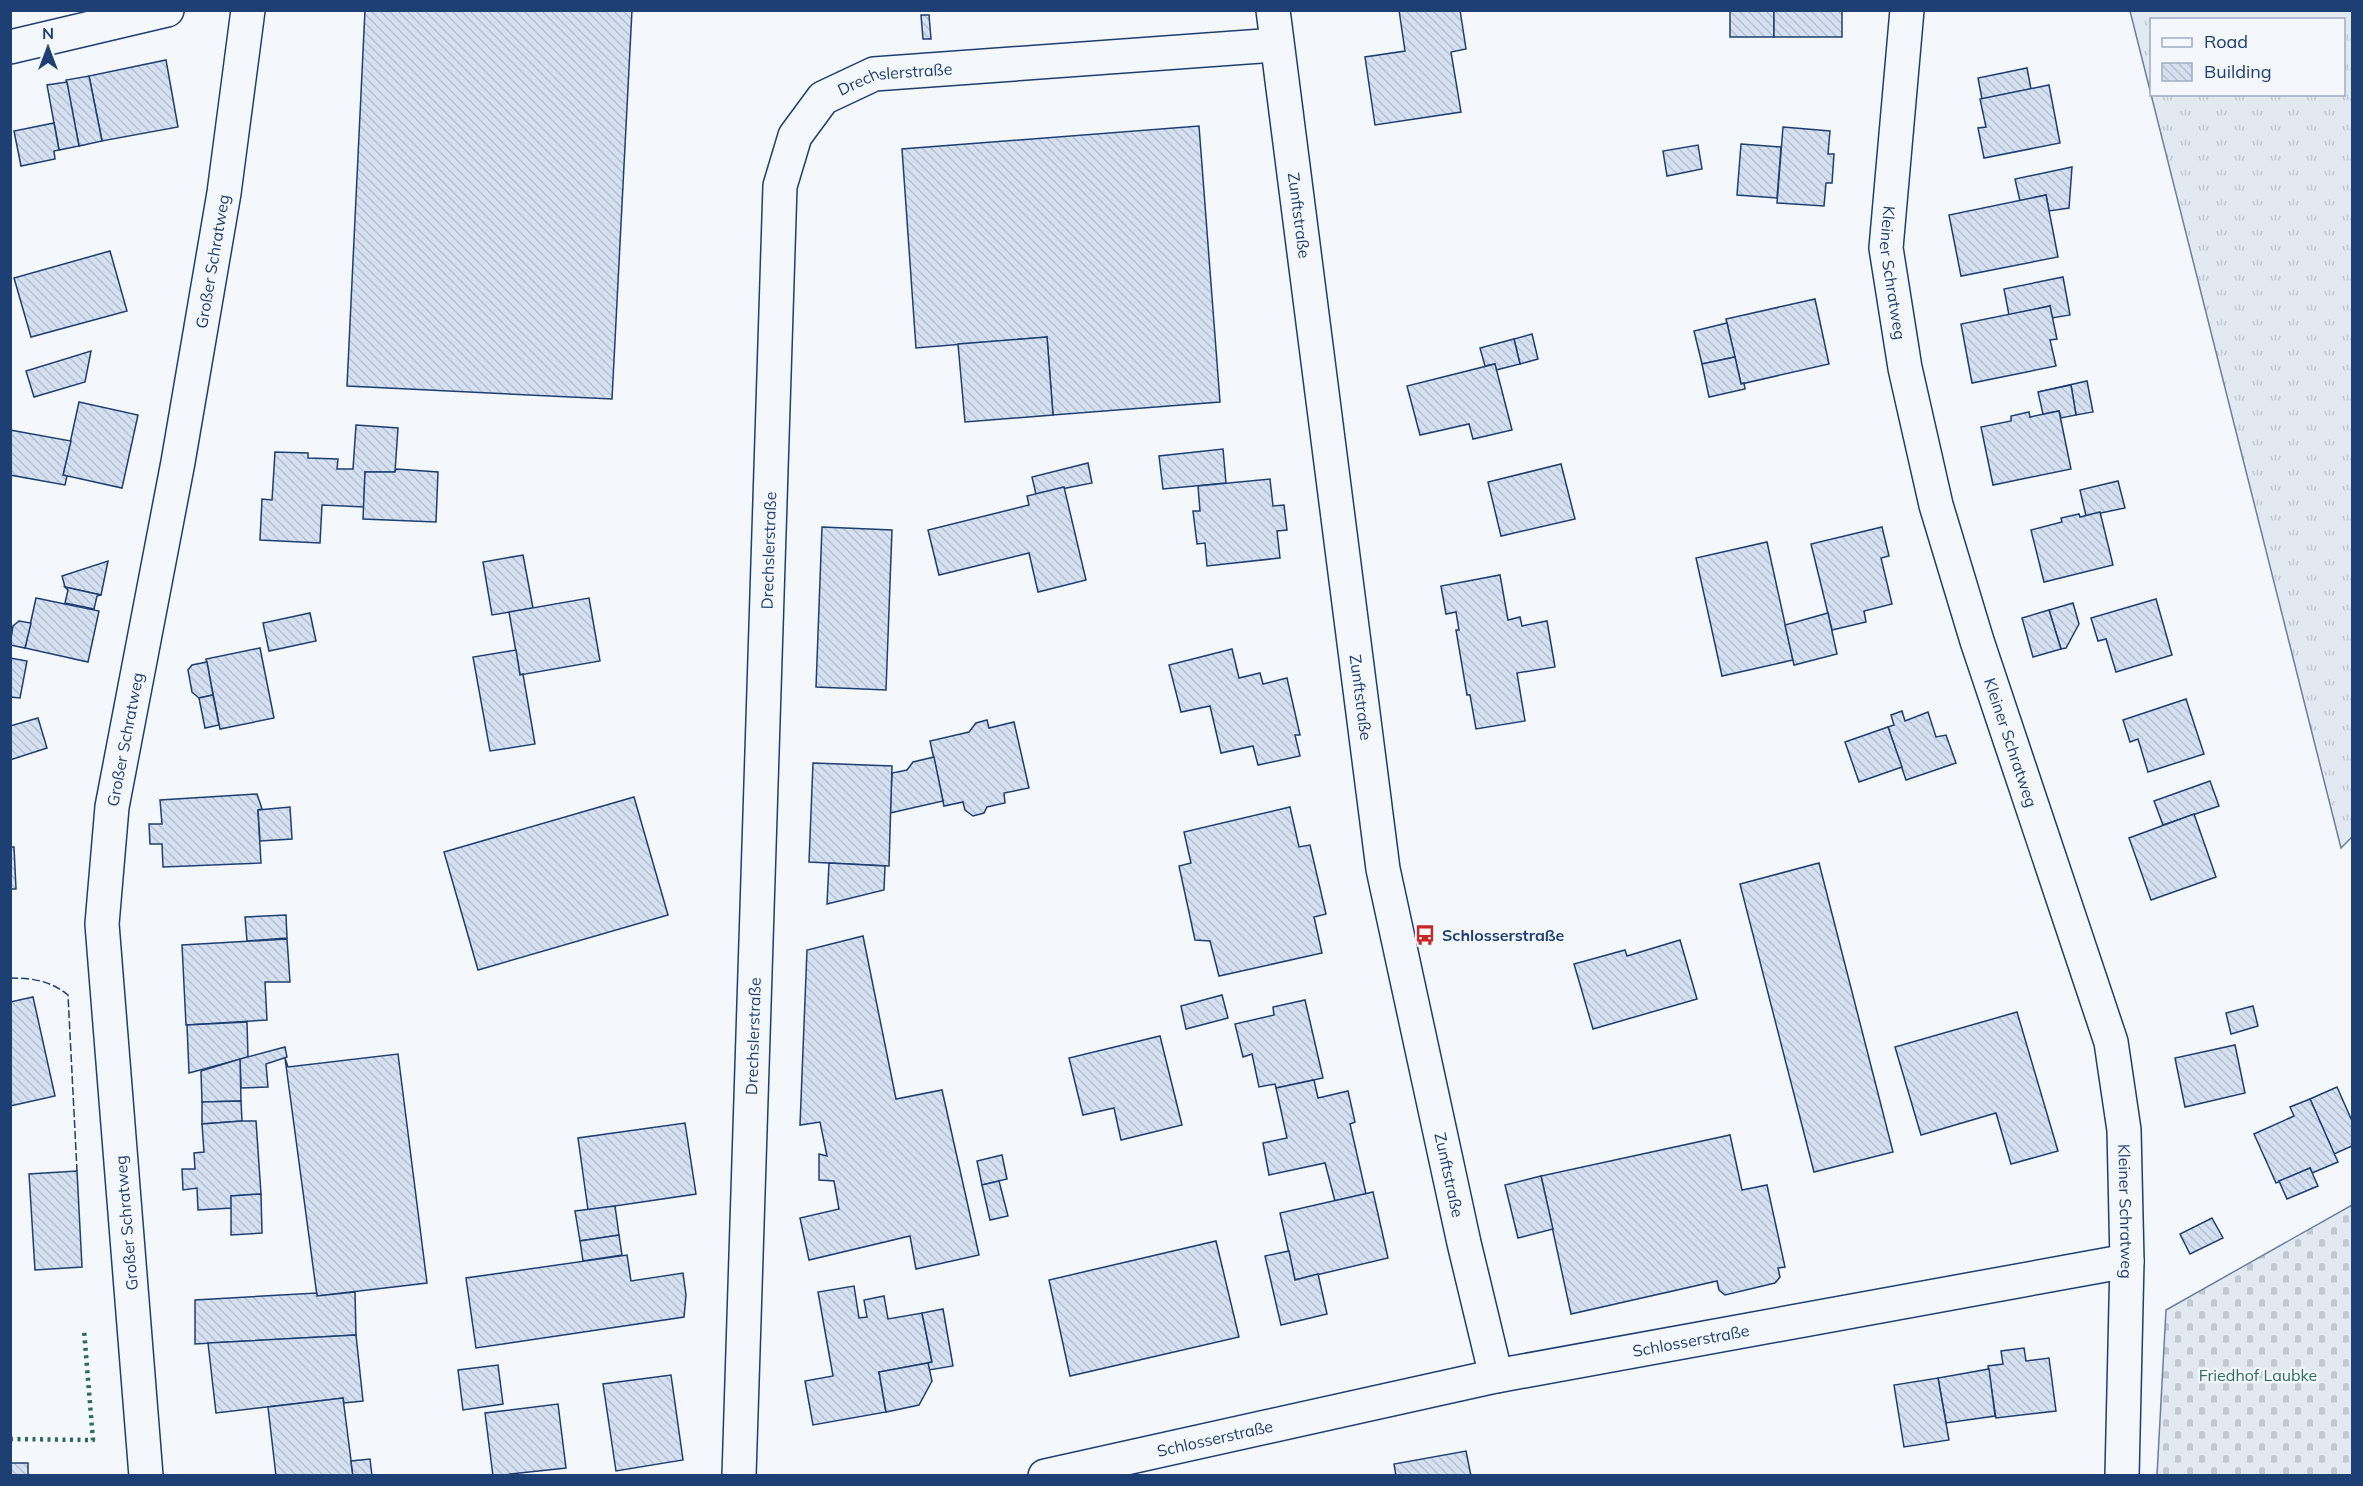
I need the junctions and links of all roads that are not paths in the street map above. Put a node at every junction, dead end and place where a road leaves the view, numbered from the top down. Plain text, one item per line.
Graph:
1 (167, 10) edge
2 (248, 10) edge
3 (1273, 10) edge
4 (1907, 10) edge
5 (1276, 45) junction
6 (10, 47) edge
7 (2127, 1261) junction
8 (1496, 1376) junction
9 (146, 1476) edge
10 (739, 1476) edge
11 (1045, 1476) edge
12 (2122, 1476) edge

1 - 6 street
2 - 9 street, Großer Schratweg
3 - 5 street, Zunftstraße
4 - 7 street, Kleiner Schratweg
5 - 8 street, Zunftstraße
5 - 10 street, Drechslerstraße
7 - 8 street, Schlosserstraße
7 - 12 street, Kleiner Schratweg
8 - 11 street, Schlosserstraße

